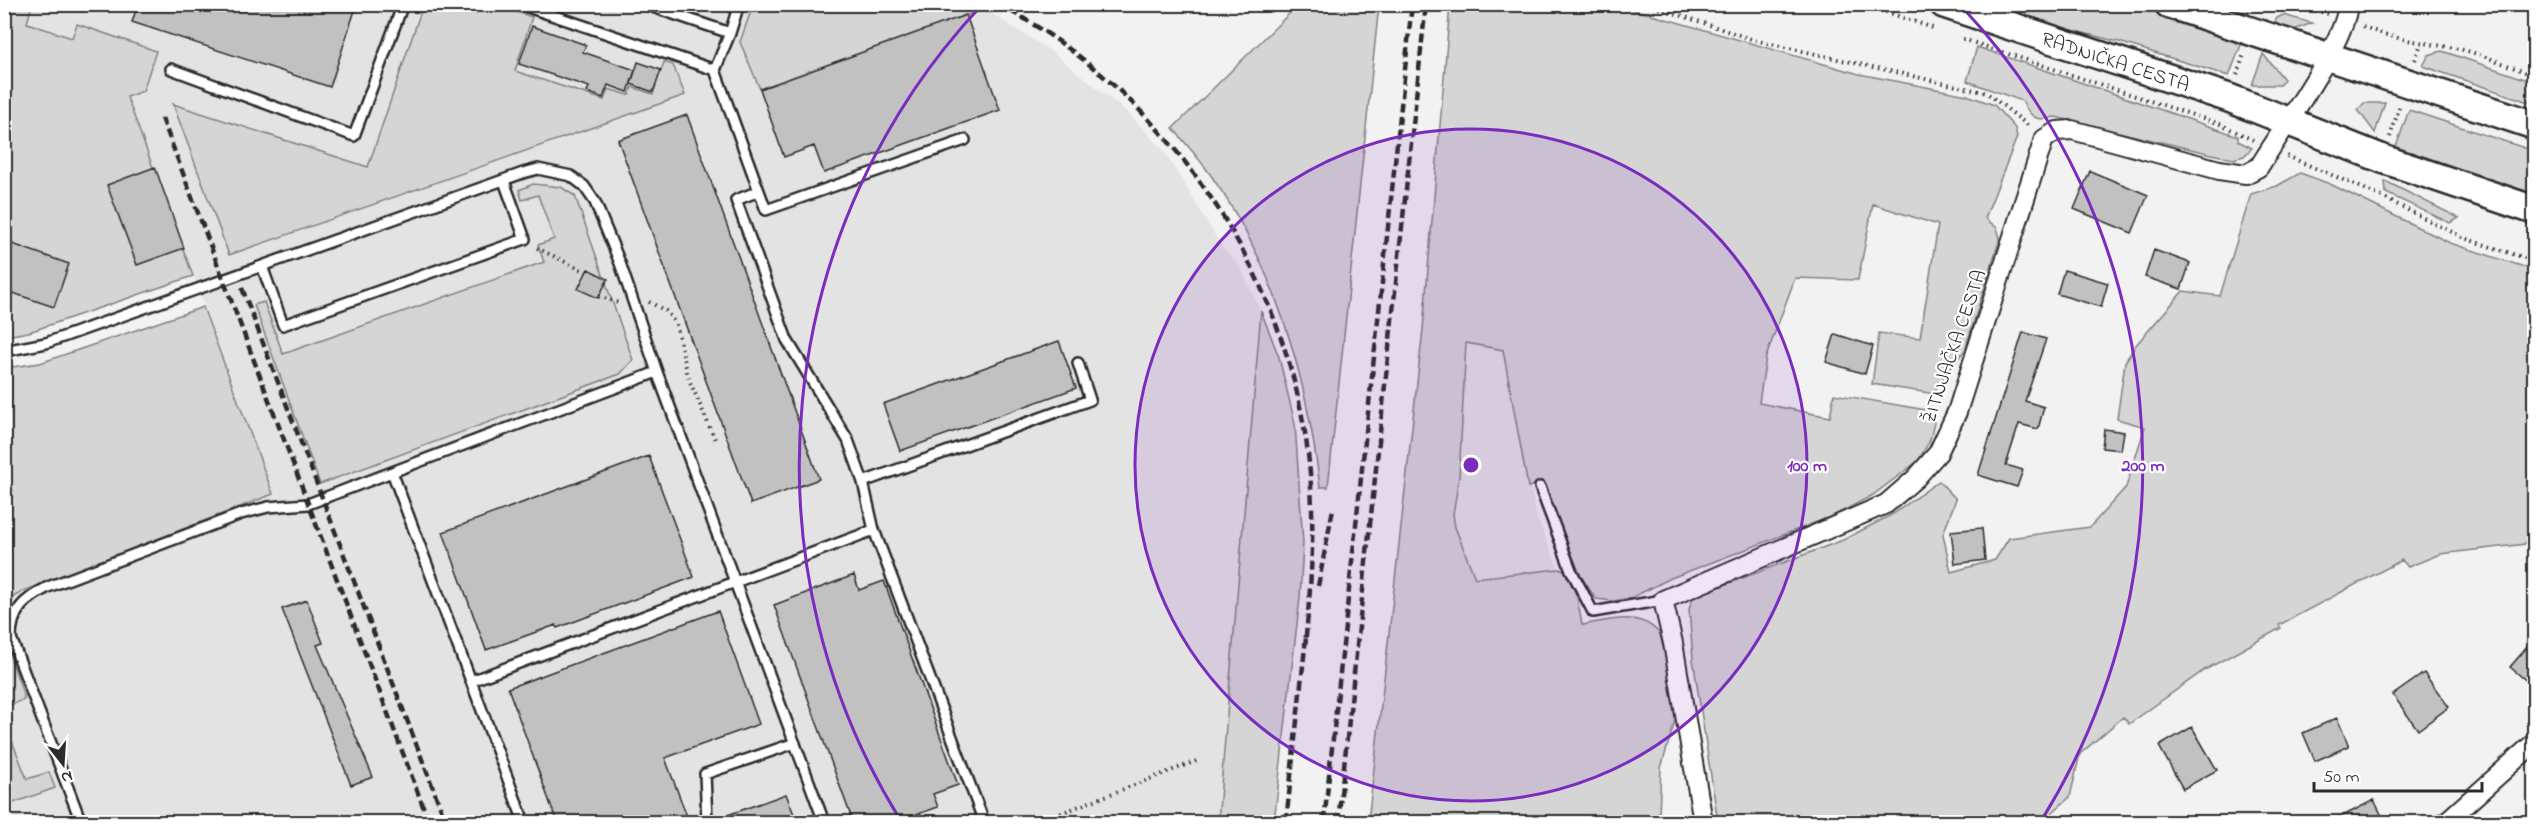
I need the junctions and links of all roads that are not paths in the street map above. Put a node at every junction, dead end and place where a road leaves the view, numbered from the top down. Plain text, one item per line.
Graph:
1 (403, 4) edge
2 (519, 4) edge
3 (644, 4) edge
4 (739, 4) edge
5 (1944, 4) edge
6 (2169, 4) edge
7 (2348, 4) edge
8 (730, 33) junction
9 (2327, 57) junction
10 (171, 69) dead end
11 (715, 70) junction
12 (2287, 122) junction
13 (2535, 125) edge
14 (965, 140) dead end
15 (504, 181) junction
16 (759, 191) junction
17 (2535, 210) edge
18 (262, 266) junction
19 (4, 351) edge
20 (1078, 363) dead end
21 (657, 372) junction
22 (392, 472) junction
23 (863, 482) junction
24 (1540, 487) dead end
25 (874, 530) junction
26 (734, 582) junction
27 (1664, 600) junction
28 (471, 681) junction
29 (795, 743) junction
30 (2535, 743) edge
31 (81, 822) edge
32 (524, 822) edge
33 (707, 822) edge
34 (824, 822) edge
35 (984, 822) edge
36 (1703, 822) edge
37 (2446, 822) edge

1 - 10 lane
2 - 11 lane
3 - 8 lane
4 - 8 lane
5 - 12 main road, RADNIČKA CESTA
6 - 9 main road
7 - 9 street
8 - 11 lane
9 - 12 street
9 - 13 main road
11 - 16 lane
12 - 17 main road, RADNIČKA CESTA
12 - 27 street, ŽITNJAČKA CESTA
14 - 16 lane
15 - 18 lane
15 - 18 lane
15 - 21 lane
16 - 23 lane
18 - 19 lane
20 - 23 lane
21 - 22 lane
21 - 26 lane
22 - 28 lane
22 - 31 lane
23 - 25 lane
24 - 27 lane
25 - 26 lane
25 - 35 lane
26 - 28 lane
26 - 29 lane
27 - 36 street
28 - 32 lane
29 - 33 lane
29 - 34 lane
30 - 37 street

